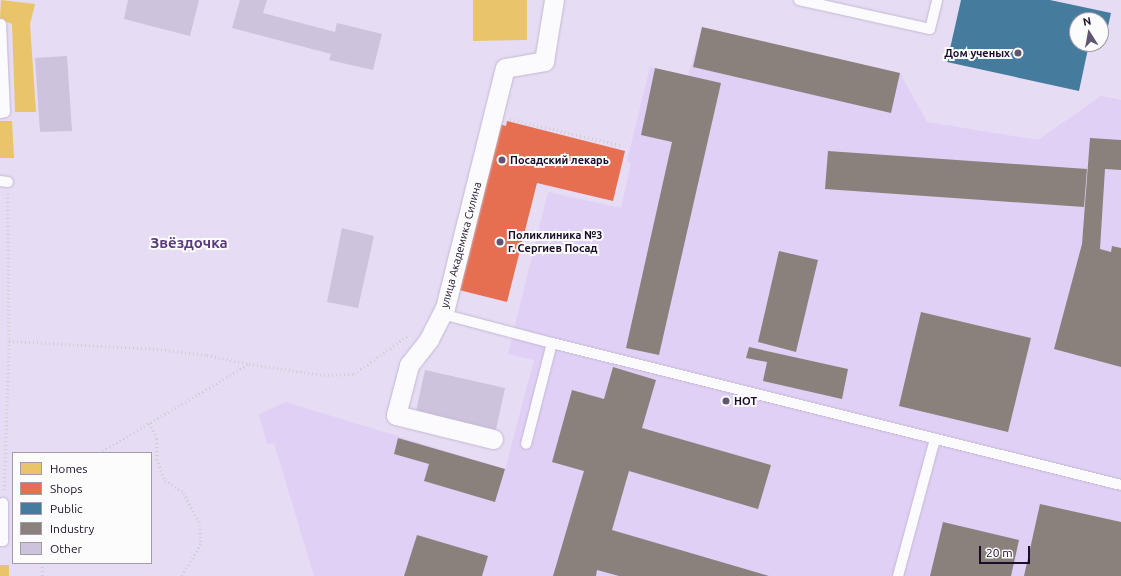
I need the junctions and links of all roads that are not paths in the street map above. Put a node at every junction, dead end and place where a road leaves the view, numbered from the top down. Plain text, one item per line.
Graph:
1 (554, 0) edge
2 (799, 0) edge
3 (937, 0) edge
4 (1, 24) dead end
5 (0, 112) edge
6 (442, 314) junction
7 (552, 342) junction
8 (493, 439) dead end
9 (935, 439) junction
10 (526, 444) dead end
11 (1121, 485) edge
12 (3, 503) road end
13 (0, 541) edge
14 (898, 576) edge

1 - 6 street, улица Академика Силина
2 - 3 lane
4 - 5 lane
6 - 7 lane
6 - 8 street, улица Академика Силина
7 - 9 lane
7 - 10 lane
9 - 11 lane
9 - 14 lane
12 - 13 lane

